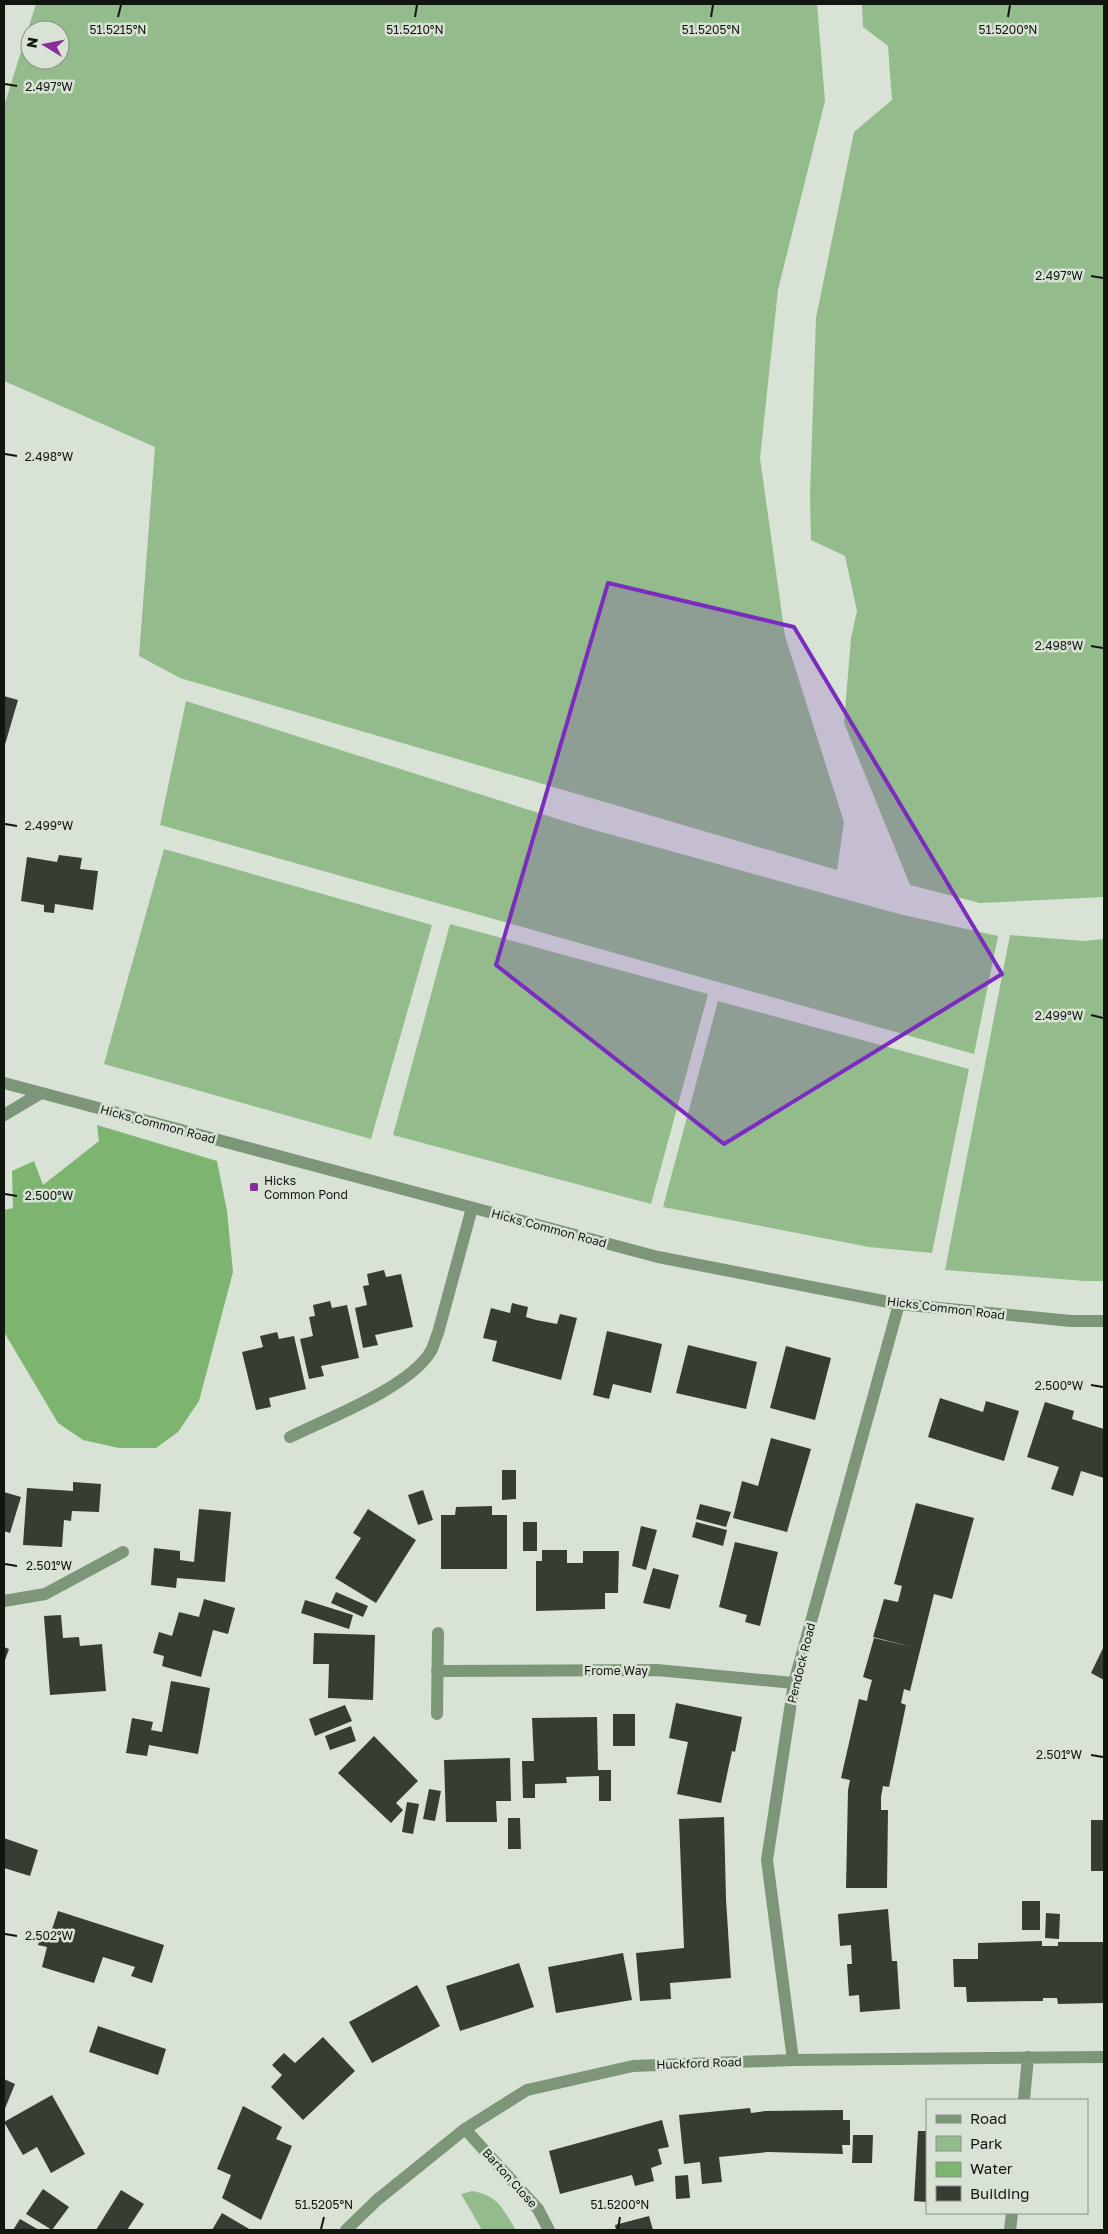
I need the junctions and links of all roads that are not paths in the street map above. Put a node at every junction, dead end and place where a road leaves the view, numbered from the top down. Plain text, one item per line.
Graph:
1 (4, 1083) edge
2 (41, 1093) junction
3 (4, 1115) edge
4 (472, 1208) junction
5 (899, 1304) junction
6 (1104, 1321) edge
7 (290, 1437) dead end
8 (123, 1552) dead end
9 (4, 1601) edge
10 (438, 1633) dead end
11 (438, 1671) junction
12 (794, 1683) junction
13 (437, 1714) dead end
14 (1028, 2057) junction
15 (1104, 2057) edge
16 (793, 2060) junction
17 (1024, 2099) edge
18 (465, 2129) junction
19 (1012, 2214) edge
20 (346, 2230) edge
21 (549, 2230) edge
22 (1010, 2230) edge

1 - 2 street, Hicks Common Road
2 - 3 street
2 - 4 street, Hicks Common Road
4 - 5 street, Hicks Common Road
4 - 7 street
5 - 6 street, Hicks Common Road
5 - 12 street, Pendock Road
8 - 9 street
10 - 11 street
11 - 12 street, Frome Way
11 - 13 street
12 - 16 street, Pendock Road
14 - 15 street, Huckford Road
14 - 16 street, Huckford Road
14 - 17 street
16 - 18 street, Huckford Road
18 - 20 street, Huckford Road
18 - 21 street, Barton Close
19 - 22 street

